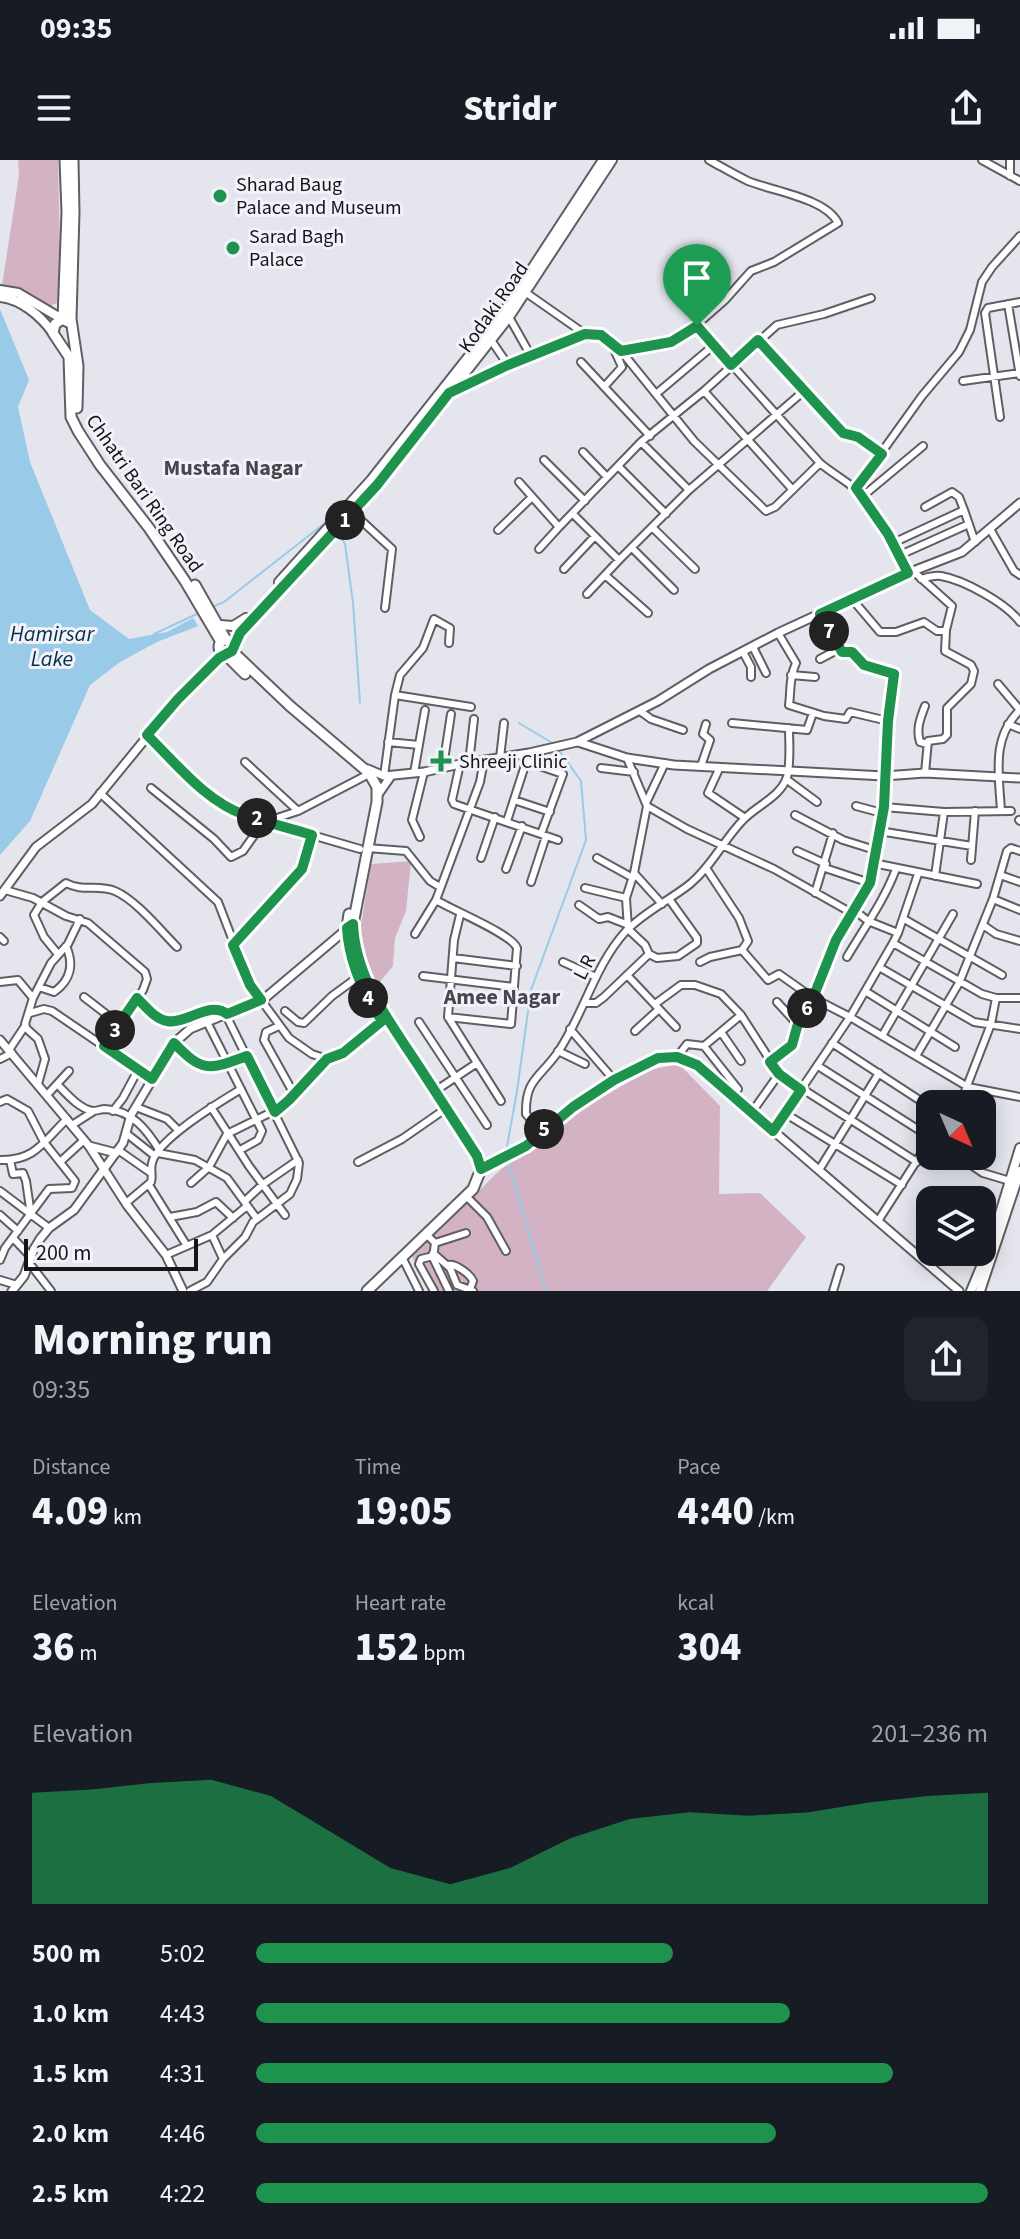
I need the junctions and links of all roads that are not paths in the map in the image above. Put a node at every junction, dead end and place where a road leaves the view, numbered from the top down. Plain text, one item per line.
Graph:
1 (603, 160) edge
2 (612, 160) edge
3 (709, 160) edge
4 (982, 160) edge
5 (1010, 160) edge
6 (72, 161) edge
7 (1010, 176) junction
8 (1020, 181) edge
9 (1020, 236) edge
10 (0, 290) edge
11 (525, 292) junction
12 (0, 297) edge
13 (871, 298) dead end
14 (1020, 302) edge
15 (1008, 304) junction
16 (509, 317) junction
17 (63, 319) junction
18 (697, 326) junction
19 (53, 333) junction
20 (73, 334) junction
21 (585, 334) junction
22 (491, 340) junction
23 (758, 340) junction
24 (612, 344) junction
25 (714, 345) junction
26 (621, 351) junction
27 (531, 356) junction
28 (581, 362) dead end
29 (508, 365) junction
30 (731, 365) junction
31 (1020, 374) edge
32 (995, 376) junction
33 (963, 381) dead end
34 (604, 387) junction
35 (704, 391) junction
36 (804, 391) junction
37 (449, 393) junction
38 (656, 394) junction
39 (776, 415) junction
40 (673, 416) junction
41 (1000, 417) dead end
42 (650, 436) junction
43 (748, 440) junction
44 (641, 442) junction
45 (923, 446) dead end
46 (583, 452) dead end
47 (882, 454) junction
48 (544, 460) dead end
49 (820, 463) junction
50 (720, 465) junction
51 (618, 466) junction
52 (607, 477) junction
53 (519, 482) dead end
54 (856, 488) junction
55 (792, 489) junction
56 (689, 490) junction
57 (863, 496) junction
58 (532, 497) junction
59 (585, 501) junction
60 (1019, 505) edge
61 (925, 507) dead end
62 (964, 510) junction
63 (352, 512) junction
64 (573, 514) junction
65 (666, 514) junction
66 (969, 524) junction
67 (559, 527) junction
68 (653, 528) junction
69 (990, 529) junction
70 (498, 530) dead end
71 (595, 536) junction
72 (975, 542) junction
73 (893, 543) junction
74 (539, 549) dead end
75 (633, 549) junction
76 (900, 555) junction
77 (619, 560) junction
78 (564, 569) dead end
79 (695, 569) dead end
80 (911, 572) junction
81 (605, 575) junction
82 (1020, 575) edge
83 (921, 579) junction
84 (674, 590) dead end
85 (587, 594) dead end
86 (852, 599) junction
87 (385, 608) dead end
88 (648, 613) dead end
89 (820, 614) junction
90 (246, 618) junction
91 (1020, 622) edge
92 (220, 625) junction
93 (946, 631) junction
94 (778, 633) junction
95 (449, 643) dead end
96 (226, 647) junction
97 (753, 647) junction
98 (839, 649) junction
99 (743, 652) junction
100 (820, 659) dead end
101 (766, 673) dead end
102 (791, 675) junction
103 (751, 677) dead end
104 (815, 677) dead end
105 (998, 684) dead end
106 (395, 695) junction
107 (925, 706) dead end
108 (471, 707) dead end
109 (425, 710) dead end
110 (1020, 710) edge
111 (640, 711) junction
112 (813, 713) junction
113 (451, 714) dead end
114 (474, 719) dead end
115 (888, 721) junction
116 (504, 723) dead end
117 (732, 723) dead end
118 (706, 724) dead end
119 (1008, 724) junction
120 (789, 728) junction
121 (1020, 729) edge
122 (683, 730) dead end
123 (147, 735) junction
124 (388, 742) junction
125 (577, 742) junction
126 (927, 744) junction
127 (419, 745) junction
128 (354, 758) junction
129 (500, 758) junction
130 (528, 758) junction
131 (627, 758) junction
132 (484, 760) junction
133 (245, 762) dead end
134 (469, 763) junction
135 (665, 763) junction
136 (460, 764) junction
137 (701, 766) junction
138 (443, 767) junction
139 (720, 767) junction
140 (601, 768) dead end
141 (424, 772) junction
142 (634, 772) junction
143 (414, 773) junction
144 (925, 773) junction
145 (787, 774) junction
146 (365, 776) junction
147 (388, 776) junction
148 (884, 776) junction
149 (1002, 777) junction
150 (1020, 778) edge
151 (151, 788) dead end
152 (100, 793) junction
153 (377, 796) junction
154 (514, 800) junction
155 (817, 802) dead end
156 (647, 804) junction
157 (856, 806) dead end
158 (469, 810) junction
159 (883, 810) junction
160 (298, 811) junction
161 (975, 811) junction
162 (1001, 811) junction
163 (1011, 811) dead end
164 (550, 812) junction
165 (944, 812) junction
166 (795, 815) dead end
167 (495, 817) junction
168 (745, 818) junction
169 (267, 820) junction
170 (507, 821) junction
171 (522, 826) junction
172 (879, 831) junction
173 (833, 833) junction
174 (312, 835) junction
175 (544, 835) junction
176 (420, 837) dead end
177 (558, 840) dead end
178 (941, 842) junction
179 (722, 844) junction
180 (972, 846) junction
181 (363, 848) junction
182 (875, 850) junction
183 (797, 851) dead end
184 (1020, 851) edge
185 (481, 858) dead end
186 (597, 858) dead end
187 (971, 860) dead end
188 (873, 863) junction
189 (825, 866) junction
190 (706, 868) junction
191 (506, 869) dead end
192 (896, 869) junction
193 (918, 874) junction
194 (1000, 875) junction
195 (633, 876) junction
196 (935, 876) junction
197 (531, 882) dead end
198 (1020, 882) edge
199 (870, 883) junction
200 (977, 884) dead end
201 (440, 887) junction
202 (585, 888) dead end
203 (2, 893) edge
204 (815, 893) junction
205 (626, 898) junction
206 (669, 899) junction
207 (993, 899) junction
208 (436, 900) junction
209 (42, 902) junction
210 (662, 904) junction
211 (579, 905) dead end
212 (852, 910) junction
213 (1020, 910) edge
214 (953, 914) dead end
215 (460, 915) junction
216 (80, 919) junction
217 (904, 919) junction
218 (868, 921) junction
219 (983, 925) junction
220 (350, 926) junction
221 (627, 926) junction
222 (898, 933) junction
223 (415, 934) dead end
224 (941, 938) junction
225 (1020, 941) edge
226 (893, 943) junction
227 (233, 945) junction
228 (66, 946) junction
229 (177, 947) dead end
230 (742, 950) junction
231 (57, 953) junction
232 (649, 954) junction
233 (969, 955) junction
234 (847, 957) dead end
235 (453, 958) junction
236 (563, 962) dead end
237 (700, 962) dead end
238 (927, 962) junction
239 (517, 966) junction
240 (879, 967) junction
241 (627, 975) junction
242 (1002, 975) dead end
243 (423, 976) dead end
244 (358, 977) junction
245 (596, 977) junction
246 (450, 980) junction
247 (0, 982) edge
248 (959, 983) junction
249 (39, 987) junction
250 (514, 987) junction
251 (912, 987) junction
252 (865, 991) junction
253 (84, 997) dead end
254 (33, 998) junction
255 (137, 998) junction
256 (813, 998) junction
257 (996, 998) junction
258 (1020, 998) edge
259 (261, 1000) junction
260 (777, 1002) dead end
261 (584, 1003) junction
262 (657, 1007) junction
263 (945, 1007) junction
264 (898, 1010) junction
265 (285, 1011) dead end
266 (30, 1013) junction
267 (227, 1014) junction
268 (741, 1015) junction
269 (448, 1017) junction
270 (850, 1017) junction
271 (382, 1021) junction
272 (207, 1022) junction
273 (419, 1022) dead end
274 (119, 1024) junction
275 (991, 1024) junction
276 (25, 1026) junction
277 (279, 1026) junction
278 (799, 1026) junction
279 (676, 1027) dead end
280 (570, 1029) junction
281 (1020, 1029) edge
282 (635, 1031) dead end
283 (930, 1031) junction
284 (721, 1032) junction
285 (882, 1036) junction
286 (0, 1040) edge
287 (174, 1043) junction
288 (832, 1043) junction
289 (104, 1046) junction
290 (704, 1046) junction
291 (955, 1047) dead end
292 (558, 1051) junction
293 (10, 1052) junction
294 (247, 1056) junction
295 (916, 1056) junction
296 (677, 1057) junction
297 (0, 1059) edge
298 (327, 1059) junction
299 (741, 1061) dead end
300 (770, 1062) junction
301 (228, 1063) junction
302 (477, 1063) junction
303 (585, 1064) dead end
304 (818, 1066) junction
305 (138, 1070) junction
306 (69, 1071) dead end
307 (879, 1073) junction
308 (779, 1074) junction
309 (454, 1077) junction
310 (152, 1079) junction
311 (614, 1080) junction
312 (38, 1084) junction
313 (57, 1084) junction
314 (968, 1087) junction
315 (241, 1089) junction
316 (738, 1089) dead end
317 (801, 1090) junction
318 (967, 1090) edge
319 (435, 1091) junction
320 (294, 1094) junction
321 (47, 1095) junction
322 (864, 1097) junction
323 (1020, 1097) edge
324 (916, 1098) edge
325 (501, 1101) dead end
326 (0, 1102) edge
327 (136, 1107) junction
328 (211, 1107) junction
329 (94, 1111) junction
330 (113, 1111) junction
331 (275, 1112) junction
332 (441, 1112) junction
333 (752, 1112) junction
334 (786, 1114) junction
335 (131, 1115) junction
336 (851, 1120) junction
337 (258, 1121) junction
338 (69, 1122) junction
339 (487, 1125) dead end
340 (916, 1130) edge
341 (179, 1131) junction
342 (541, 1131) junction
343 (773, 1131) junction
344 (127, 1134) junction
345 (227, 1134) junction
346 (44, 1142) junction
347 (87, 1143) junction
348 (836, 1144) junction
349 (1020, 1148) edge
350 (240, 1150) junction
351 (117, 1151) junction
352 (158, 1153) junction
353 (0, 1160) edge
354 (10, 1160) junction
355 (298, 1160) junction
356 (916, 1161) edge
357 (60, 1162) junction
358 (358, 1162) dead end
359 (916, 1164) edge
360 (209, 1167) junction
361 (481, 1169) junction
362 (104, 1170) junction
363 (819, 1170) junction
364 (979, 1170) edge
365 (1020, 1171) edge
366 (153, 1174) junction
367 (1010, 1181) junction
368 (191, 1183) dead end
369 (149, 1185) junction
370 (262, 1185) junction
371 (902, 1185) junction
372 (0, 1191) edge
373 (466, 1196) junction
374 (1016, 1199) edge
375 (126, 1203) junction
376 (246, 1203) junction
377 (278, 1205) junction
378 (0, 1215) edge
379 (31, 1215) junction
380 (285, 1215) dead end
381 (170, 1217) junction
382 (233, 1218) junction
383 (257, 1219) junction
384 (878, 1221) junction
385 (49, 1228) junction
386 (18, 1231) junction
387 (466, 1233) dead end
388 (426, 1234) junction
389 (212, 1235) junction
390 (13, 1238) junction
391 (435, 1243) junction
392 (2, 1246) edge
393 (187, 1246) junction
394 (506, 1251) dead end
395 (433, 1254) junction
396 (166, 1255) junction
397 (402, 1257) junction
398 (223, 1259) junction
399 (0, 1260) edge
400 (31, 1261) junction
401 (448, 1265) junction
402 (840, 1268) dead end
403 (0, 1280) edge
404 (430, 1282) junction
405 (16, 1288) edge
406 (836, 1289) edge
407 (419, 1290) edge
408 (472, 1290) edge
409 (51, 1291) edge
410 (183, 1291) edge
411 (190, 1291) edge
412 (358, 1291) edge
413 (367, 1291) edge
414 (434, 1291) edge
415 (449, 1291) edge
416 (959, 1291) edge
417 (971, 1291) edge
418 (980, 1291) edge

1 - 90 main road, Kodaki Road
2 - 11 main road, Kodaki Road
3 - 18 street
4 - 7 street
5 - 7 street
6 - 17 main road
6 - 20 main road, Chhatri Bari Ring Road
7 - 8 street
9 - 47 street
10 - 17 main road
11 - 16 main road, Kodaki Road
11 - 21 street
12 - 19 main road
13 - 23 street
14 - 15 street
15 - 31 street
15 - 32 street
16 - 22 main road, Kodaki Road
16 - 27 street
17 - 19 main road
17 - 20 main road
18 - 25 street
18 - 26 street
19 - 96 main road, Chhatri Bari Ring Road
20 - 92 main road, Chhatri Bari Ring Road
21 - 24 street
21 - 27 street
22 - 29 street
22 - 37 main road, Kodaki Road
23 - 30 street
23 - 36 street
24 - 26 street
24 - 34 street
25 - 30 street
25 - 38 street
26 - 38 street
27 - 29 street
28 - 34 street
29 - 37 street
30 - 35 street
30 - 39 street
31 - 32 street
32 - 33 street
32 - 41 street
34 - 42 street
35 - 40 street
35 - 43 street
36 - 39 street
36 - 47 street
37 - 63 main road, Kodaki Road
38 - 40 street
39 - 43 street
39 - 49 street
40 - 42 street
40 - 50 street
42 - 44 street
43 - 50 street
43 - 55 street
44 - 51 street
44 - 56 street
45 - 57 street
46 - 52 street
47 - 54 street
48 - 59 street
49 - 54 street
49 - 55 street
50 - 55 street
50 - 56 street
51 - 52 street
51 - 65 street
52 - 59 street
53 - 58 street
54 - 57 street
56 - 65 street
57 - 73 street
58 - 67 street
58 - 70 street
59 - 64 street
60 - 69 street
61 - 62 street
62 - 66 street
62 - 73 street
63 - 87 street
63 - 96 main road, Kodaki Road
64 - 67 street
64 - 71 street
65 - 68 street
66 - 72 street
66 - 76 street
67 - 74 street
68 - 75 street
68 - 79 street
69 - 72 street
69 - 82 street
71 - 77 street
71 - 78 street
72 - 80 street
73 - 76 street
75 - 77 street
75 - 84 street
76 - 80 street
77 - 81 street
80 - 83 street
80 - 86 street
81 - 85 street
81 - 88 street
83 - 91 street
83 - 93 street
86 - 89 street
86 - 93 street
89 - 94 street
89 - 98 street
90 - 92 main road
90 - 96 main road, Kodaki Road
92 - 96 main road, Chhatri Bari Ring Road
93 - 126 street
94 - 97 street
94 - 102 street
95 - 106 street
96 - 123 street, Kodaki Road
96 - 128 main road, Chhatri Bari Ring Road
96 - 146 main road, Chhatri Bari Ring Road
97 - 99 street
97 - 101 street
98 - 100 street
98 - 115 street
99 - 103 street
99 - 111 street
102 - 104 street
102 - 112 street
105 - 110 street
106 - 108 street
106 - 124 street
107 - 126 street
109 - 127 street
110 - 119 street
111 - 122 street
111 - 125 street
112 - 115 street
112 - 120 street
113 - 138 street
114 - 134 street
115 - 148 street
116 - 129 street
117 - 120 street
118 - 137 street
119 - 121 street
119 - 149 street
120 - 145 street
123 - 152 street, Kodaki Road
123 - 169 street
124 - 127 street
124 - 147 street
125 - 130 street
125 - 131 street
126 - 144 street
127 - 143 street
128 - 147 street
128 - 153 main road, Chhatri Bari Ring Road
129 - 130 street
129 - 132 street
130 - 154 street
130 - 164 street
131 - 135 street
131 - 142 street
132 - 134 street
132 - 158 street
133 - 160 street
134 - 136 street
135 - 137 street
135 - 156 street
136 - 138 street
136 - 158 street
137 - 139 street
138 - 141 street
139 - 145 street
139 - 168 street
140 - 142 street
141 - 143 street
141 - 176 street
142 - 156 street
143 - 147 street
144 - 148 street
144 - 149 street
145 - 148 street
145 - 155 street
145 - 168 street, L R
146 - 160 street
146 - 181 main road
147 - 153 street
148 - 159 street
149 - 150 street
149 - 162 street
151 - 169 street
152 - 203 street, Kodaki Road
152 - 227 street
153 - 181 main road
154 - 164 street
154 - 170 street
156 - 179 street
156 - 195 street
157 - 159 street
158 - 167 street
158 - 201 street
159 - 165 street
159 - 172 street
160 - 169 street
161 - 162 street
161 - 165 street
161 - 180 street
162 - 163 street
164 - 175 street
165 - 178 street
166 - 173 street
167 - 170 street
167 - 185 street
168 - 179 street, L R
169 - 174 street
170 - 171 street
171 - 175 street
171 - 191 street
172 - 178 street
172 - 182 street
173 - 182 street
173 - 189 street
174 - 181 street
174 - 227 street
175 - 177 street
175 - 197 street
178 - 180 street
178 - 196 street
179 - 190 street, L R
179 - 204 street
180 - 187 street
181 - 201 street
181 - 220 main road
182 - 188 street
183 - 189 street
184 - 194 street
186 - 195 street
188 - 192 street
188 - 199 street
189 - 199 street
189 - 204 street
190 - 206 street, L R
190 - 230 street
192 - 193 street
192 - 218 street
193 - 196 street
193 - 217 street
194 - 198 street
194 - 207 street
195 - 205 street
195 - 210 street
196 - 200 street
199 - 212 street
201 - 208 street
202 - 205 street
203 - 209 street
204 - 212 street
205 - 221 street
206 - 210 street, L R
206 - 232 street
207 - 213 street
207 - 219 street
208 - 215 street
208 - 223 street
209 - 216 street
209 - 229 street
209 - 231 street
210 - 221 street, L R
211 - 221 street
212 - 218 street
212 - 256 street
214 - 224 street
215 - 235 street
215 - 239 street
216 - 228 street
216 - 255 street
217 - 222 street
217 - 224 street
218 - 222 street
218 - 234 street
219 - 225 street
219 - 233 street
220 - 244 main road
220 - 259 street
220 - 319 main road
221 - 232 street
221 - 245 street, L R
222 - 226 street
224 - 233 street
224 - 238 street
226 - 238 street
226 - 240 street
227 - 259 street
228 - 231 street
228 - 249 street
230 - 237 street
230 - 256 street
231 - 249 street
232 - 241 street
233 - 242 street
233 - 248 street
235 - 239 street
235 - 246 street
236 - 245 street
238 - 248 street
238 - 251 street
239 - 250 street
240 - 251 street
240 - 252 street
241 - 261 street
241 - 262 street
243 - 246 street
244 - 265 street
244 - 271 main road
245 - 261 street, L R
246 - 250 street
246 - 269 street
247 - 254 street
248 - 257 street
248 - 263 street
249 - 254 street
250 - 269 street
251 - 263 street
251 - 264 street
252 - 264 street
252 - 270 street
253 - 274 street
254 - 266 street
255 - 267 street
255 - 274 street
256 - 270 street
256 - 278 street
257 - 258 street
257 - 275 street
259 - 267 street
259 - 277 street
260 - 278 street
261 - 280 street, L R
262 - 268 street
262 - 279 street
262 - 282 street
263 - 275 street
263 - 283 street
264 - 283 street
264 - 285 street
266 - 276 street
266 - 289 street
267 - 272 street
267 - 294 street
268 - 284 street
268 - 300 street
269 - 302 street
270 - 285 street
270 - 288 street
271 - 298 street
271 - 332 main road
272 - 287 street
272 - 301 street
273 - 309 street
274 - 289 street
275 - 281 street
275 - 314 street
276 - 293 street
276 - 312 street
277 - 298 street
277 - 320 street
278 - 300 street
280 - 292 street, L R
280 - 311 street
283 - 291 street
283 - 295 street
284 - 290 street
284 - 299 street
285 - 295 street
286 - 293 street
287 - 301 street
287 - 310 street
288 - 304 street
288 - 307 street
289 - 305 street
290 - 296 street
290 - 316 street
292 - 303 street
292 - 342 street, L R
293 - 297 street
293 - 312 street
294 - 301 street
294 - 331 street
295 - 314 street
296 - 311 street
296 - 333 street
298 - 320 street
300 - 308 street
301 - 315 street
302 - 309 street
302 - 325 street
304 - 317 street
304 - 322 street
305 - 310 street
305 - 330 street
306 - 313 street
307 - 322 street
307 - 324 street
308 - 317 street
308 - 333 street
309 - 319 street
309 - 339 street
310 - 327 street
311 - 342 street
312 - 321 street
313 - 321 street
313 - 329 street
314 - 318 street
314 - 323 street
315 - 328 street
315 - 337 street
317 - 334 street
317 - 336 street
319 - 361 main road
320 - 331 street
321 - 338 street
322 - 336 street
322 - 340 street
326 - 346 street
327 - 335 street
327 - 341 street
328 - 341 street
328 - 345 street
329 - 330 street
329 - 338 street
330 - 335 street
331 - 337 street
331 - 355 street
332 - 358 street
332 - 412 main road
333 - 343 street
334 - 343 street
334 - 348 street
335 - 344 street
335 - 352 street
336 - 348 street
336 - 356 street
337 - 345 street
337 - 350 street
338 - 346 street
338 - 347 street
341 - 352 street
342 - 361 street
343 - 363 street
344 - 351 street
344 - 352 street
345 - 350 street
345 - 360 street
346 - 354 street
346 - 357 street
347 - 351 street
347 - 357 street
347 - 362 street
348 - 363 street
348 - 371 street
349 - 367 main road
350 - 370 street
351 - 362 street
351 - 366 street
352 - 360 street
352 - 366 street
353 - 354 street
354 - 379 street
355 - 370 street
355 - 377 street
357 - 379 street
359 - 371 street
360 - 368 street
360 - 376 street
361 - 373 main road
362 - 375 street
362 - 385 street
363 - 384 street
364 - 367 street
365 - 374 main road
366 - 369 street
367 - 417 main road
369 - 375 street
369 - 381 street
370 - 376 street
370 - 377 street
371 - 384 street
372 - 379 street
373 - 388 main road
373 - 394 street
374 - 418 main road
375 - 396 street
376 - 382 street
376 - 383 street
377 - 380 street
377 - 383 street
378 - 386 street
379 - 385 street
379 - 386 street
381 - 382 street
381 - 393 street
382 - 389 street
383 - 398 street
384 - 416 street
385 - 400 street
386 - 390 street
387 - 391 street
388 - 391 street
388 - 397 main road
389 - 393 street
389 - 398 street
390 - 392 street
390 - 400 street
391 - 395 street
392 - 399 street
393 - 396 street
395 - 401 street
395 - 404 street
395 - 415 street
396 - 410 street
397 - 407 street
397 - 413 main road
398 - 411 street
400 - 405 street
400 - 409 street
401 - 408 street
401 - 408 street
402 - 406 street
403 - 405 street
404 - 407 street
404 - 414 street

